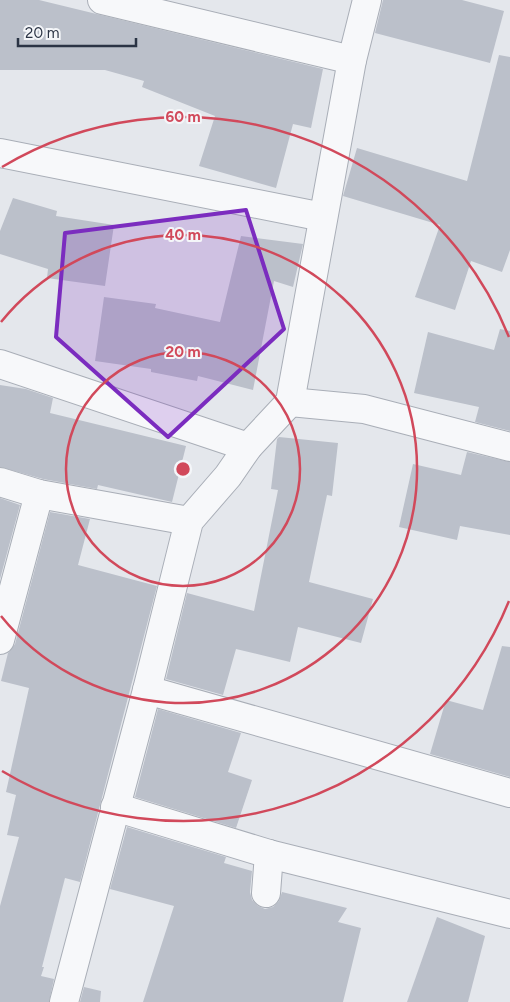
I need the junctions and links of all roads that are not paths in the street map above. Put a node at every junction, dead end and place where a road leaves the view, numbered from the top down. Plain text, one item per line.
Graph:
1 (102, 0) edge
2 (367, 0) edge
3 (352, 60) junction
4 (0, 153) edge
5 (323, 217) junction
6 (0, 364) edge
7 (290, 402) junction
8 (510, 446) edge
9 (248, 447) junction
10 (0, 482) edge
11 (39, 494) junction
12 (189, 521) junction
13 (0, 640) edge
14 (147, 690) junction
15 (510, 793) edge
16 (115, 807) junction
17 (269, 854) junction
18 (266, 893) dead end
19 (510, 914) edge
20 (64, 1002) edge

1 - 3 street
2 - 3 street
3 - 5 street
4 - 5 street
5 - 7 street
6 - 9 street
7 - 8 street
7 - 9 street
9 - 12 street
10 - 11 street
11 - 12 street
11 - 13 street
12 - 14 street
14 - 15 street
14 - 16 street
16 - 17 street
16 - 20 street
17 - 18 street
17 - 19 street

